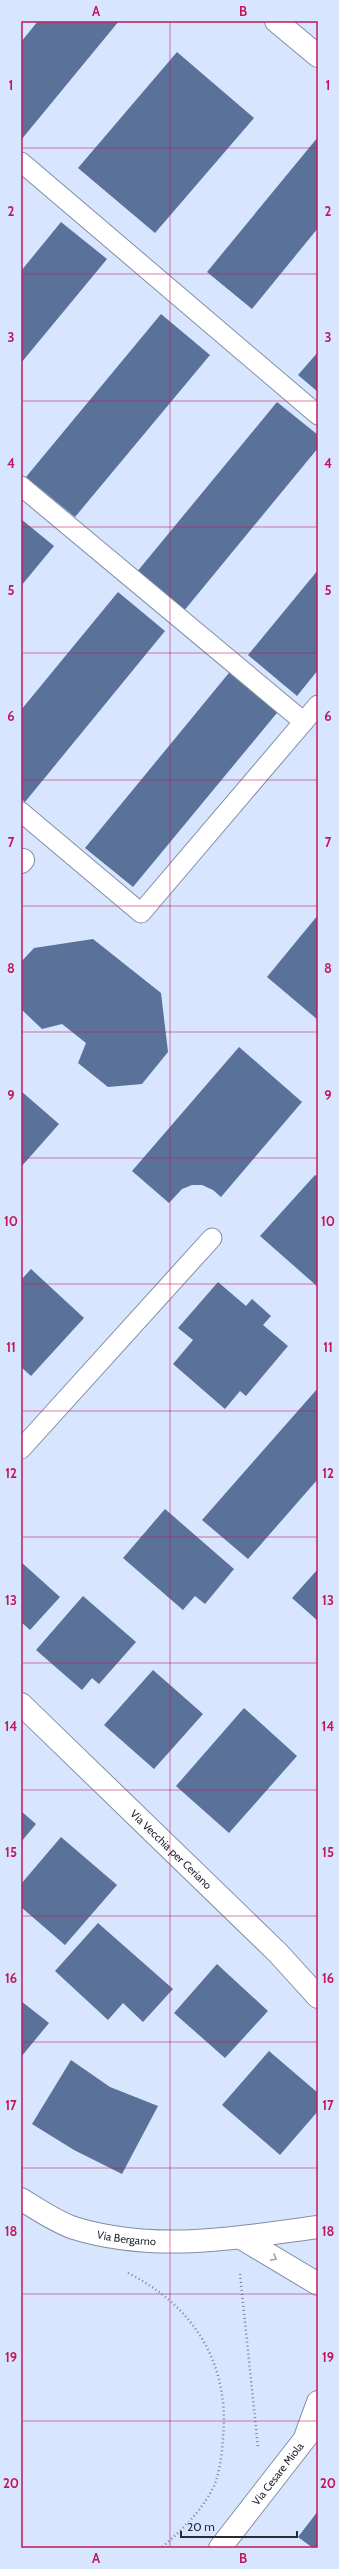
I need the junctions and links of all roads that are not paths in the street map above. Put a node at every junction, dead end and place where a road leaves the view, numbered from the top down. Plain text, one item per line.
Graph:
1 (276, 21) edge
2 (318, 56) edge
3 (21, 162) edge
4 (318, 415) edge
5 (21, 486) edge
6 (318, 705) edge
7 (304, 722) junction
8 (21, 812) edge
9 (212, 1238) dead end
10 (21, 1449) edge
11 (21, 1704) edge
12 (318, 1997) edge
13 (21, 2199) edge
14 (318, 2227) edge
15 (240, 2238) junction
16 (318, 2284) edge
17 (318, 2402) edge
18 (311, 2430) edge
19 (220, 2548) edge

1 - 2 street
3 - 4 lane
5 - 7 lane
6 - 7 lane
7 - 8 lane
9 - 10 lane
11 - 12 street, Via Vecchia per Ceriano
13 - 15 street, Via Bergamo
14 - 15 street, Via Bergamo
15 -> 16 street
17 - 18 street, Via Cesare Miola
18 - 19 street, Via Cesare Miola

